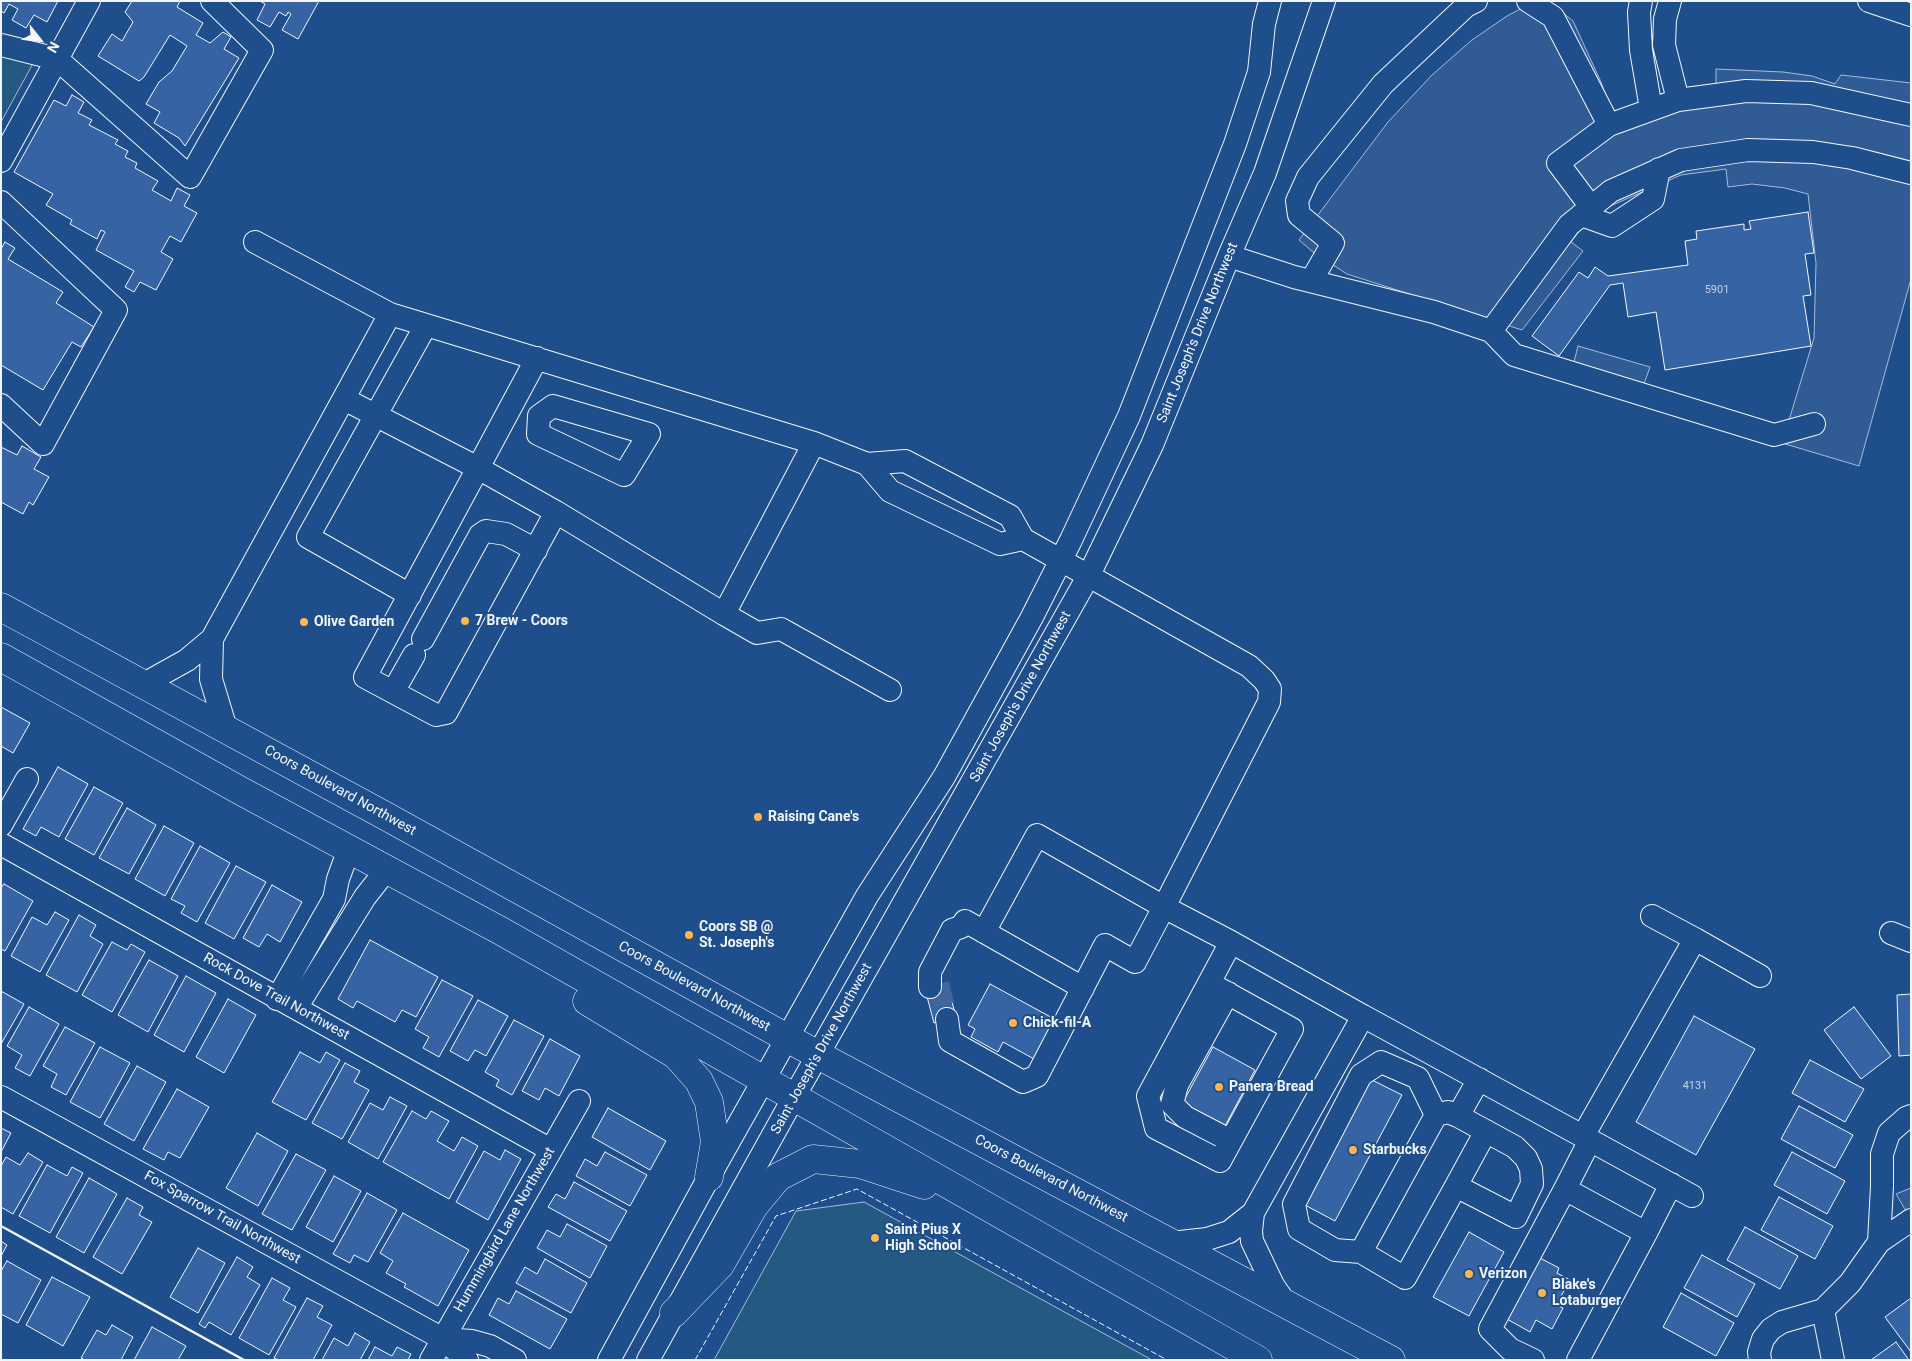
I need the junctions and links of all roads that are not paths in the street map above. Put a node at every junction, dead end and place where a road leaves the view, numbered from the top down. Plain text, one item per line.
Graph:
1 (89, 1) edge
2 (212, 1) edge
3 (1270, 1) edge
4 (1324, 1) edge
5 (1476, 1) edge
6 (1528, 1) edge
7 (1641, 1) edge
8 (1670, 1) edge
9 (1869, 1) edge
10 (1911, 15) edge
11 (1, 45) edge
12 (57, 59) junction
13 (1678, 100) junction
14 (1651, 109) junction
15 (1911, 115) edge
16 (1609, 125) junction
17 (1, 162) edge
18 (1659, 169) junction
19 (1910, 169) edge
20 (1, 202) edge
21 (1586, 211) junction
22 (255, 242) dead end
23 (1229, 256) junction
24 (1310, 281) junction
25 (390, 314) junction
26 (426, 325) junction
27 (1491, 331) junction
28 (537, 358) junction
29 (344, 399) junction
30 (512, 405) junction
31 (1, 406) edge
32 (375, 415) junction
33 (539, 416) dead end
34 (1814, 424) dead end
35 (814, 443) junction
36 (867, 464) junction
37 (478, 468) junction
38 (556, 512) junction
39 (1023, 539) junction
40 (536, 550) junction
41 (1060, 560) junction
42 (1089, 576) junction
43 (410, 595) junction
44 (1, 607) edge
45 (724, 614) junction
46 (212, 639) junction
47 (1, 657) edge
48 (144, 684) junction
49 (890, 690) dead end
50 (393, 692) junction
51 (226, 729) junction
52 (27, 779) dead end
53 (1, 825) edge
54 (1, 844) edge
55 (349, 849) junction
56 (387, 869) junction
57 (1164, 907) junction
58 (1652, 916) dead end
59 (501, 931) junction
60 (984, 932) junction
61 (1695, 939) junction
62 (1231, 942) junction
63 (1760, 976) dead end
64 (934, 986) tunnel mouth
65 (1083, 988) junction
66 (1218, 988) junction
67 (287, 1004) junction
68 (1363, 1016) junction
69 (945, 1027) tunnel mouth
70 (788, 1038) junction
71 (818, 1055) junction
72 (1479, 1079) junction
73 (765, 1080) junction
74 (1, 1097) edge
75 (794, 1097) junction
76 (579, 1101) dead end
77 (1447, 1115) junction
78 (1911, 1116) edge
79 (1486, 1131) junction
80 (1587, 1138) junction
81 (551, 1150) junction
82 (709, 1177) junction
83 (1671, 1184) junction
84 (1456, 1186) junction
85 (1565, 1189) junction
86 (1692, 1196) dead end
87 (982, 1204) junction
88 (1253, 1213) junction
89 (1911, 1220) edge
90 (1646, 1233) junction
91 (1879, 1242) junction
92 (1171, 1243) junction
93 (1361, 1252) junction
94 (1286, 1304) junction
95 (1823, 1310) junction
96 (674, 1313) junction
97 (443, 1339) junction
98 (1578, 1359) edge
99 (431, 1360) edge
100 (467, 1360) edge
101 (516, 1360) edge
102 (609, 1360) edge
103 (648, 1360) edge
104 (1258, 1360) edge
105 (1391, 1360) edge
106 (1533, 1360) edge
107 (1760, 1360) edge
108 (1833, 1360) edge

1 - 12 street
2 - 12 street
3 - 41 street, Saint Joseph's Drive Northwest
4 - 23 street, Saint Joseph's Drive Northwest
5 - 24 street
6 - 16 street
7 - 14 street
8 - 13 street
9 - 10 street
11 - 12 street
12 - 17 street
13 - 14 street
13 - 15 street
14 - 16 street
16 - 21 street
18 - 19 street
18 - 21 street
18 - 21 street
20 - 31 street
21 - 27 street
22 - 25 street
23 - 24 street
23 - 42 street, Saint Joseph's Drive Northwest
24 - 27 street
25 - 26 street
25 - 29 street
26 - 28 street
26 - 32 street
27 - 34 street
28 - 30 street
28 - 35 street
29 - 32 street
29 - 46 street
30 - 33 street
30 - 37 street
32 - 37 street
32 - 43 street
35 - 36 street
35 - 45 street
36 - 39 street
36 - 39 street
37 - 38 street
37 - 43 street
38 - 40 street
38 - 45 street
39 - 41 street
40 - 50 street
40 - 50 street
41 - 42 street
41 - 70 street, Saint Joseph's Drive Northwest
42 - 57 street
42 - 71 street, Saint Joseph's Drive Northwest
43 - 50 street
44 - 48 main road, Coors Boulevard Northwest
45 - 49 street
46 - 48 street
46 - 51 street
47 - 55 main road
48 - 51 main road, Coors Boulevard Northwest
51 - 70 main road, Coors Boulevard Northwest
52 - 53 street
54 - 67 street, Rock Dove Trail Northwest
55 - 56 main road
55 - 67 street
56 - 59 main road
56 - 67 street
57 - 60 street
57 - 62 street
57 - 65 street
58 - 61 street
59 - 73 main road
59 - 82 main road
60 - 64 street
60 - 65 street
61 - 63 street
61 - 80 street
62 - 66 street
62 - 68 street
65 - 69 street
66 - 66 street
67 - 81 street, Rock Dove Trail Northwest
68 - 72 street
68 - 88 street
70 - 71 main road, Coors Boulevard Northwest
70 - 73 street, Saint Joseph's Drive Northwest
71 - 75 street, Saint Joseph's Drive Northwest
71 - 92 main road, Coors Boulevard Northwest
72 - 77 street
72 - 80 street
73 - 75 main road
73 - 82 street, Saint Joseph's Drive Northwest
74 - 97 street, Fox Sparrow Trail Northwest
75 - 87 main road
75 - 96 street, Saint Joseph's Drive Northwest
76 - 81 street, Hummingbird Lane Northwest
77 - 79 street
77 - 93 street
77 - 93 street
78 - 91 street
79 - 84 street
79 - 84 street
80 - 83 street
80 - 85 street
81 - 97 street, Hummingbird Lane Northwest
82 - 102 street, Saint Joseph's Drive Northwest
83 - 86 street
83 - 90 street
84 - 93 street
85 - 90 street
85 - 106 street
87 - 96 main road
87 - 104 main road
88 - 92 street
88 - 94 street
89 - 91 street
90 - 98 street
91 - 95 street
92 - 94 main road, Coors Boulevard Northwest
94 - 105 main road, Coors Boulevard Northwest
95 - 107 street
95 - 108 street
96 - 103 street, Saint Joseph's Drive Northwest
97 - 99 street, Hummingbird Lane Northwest
97 - 100 street, Fox Sparrow Trail Northwest
97 - 101 street, Fox Sparrow Trail Northwest

